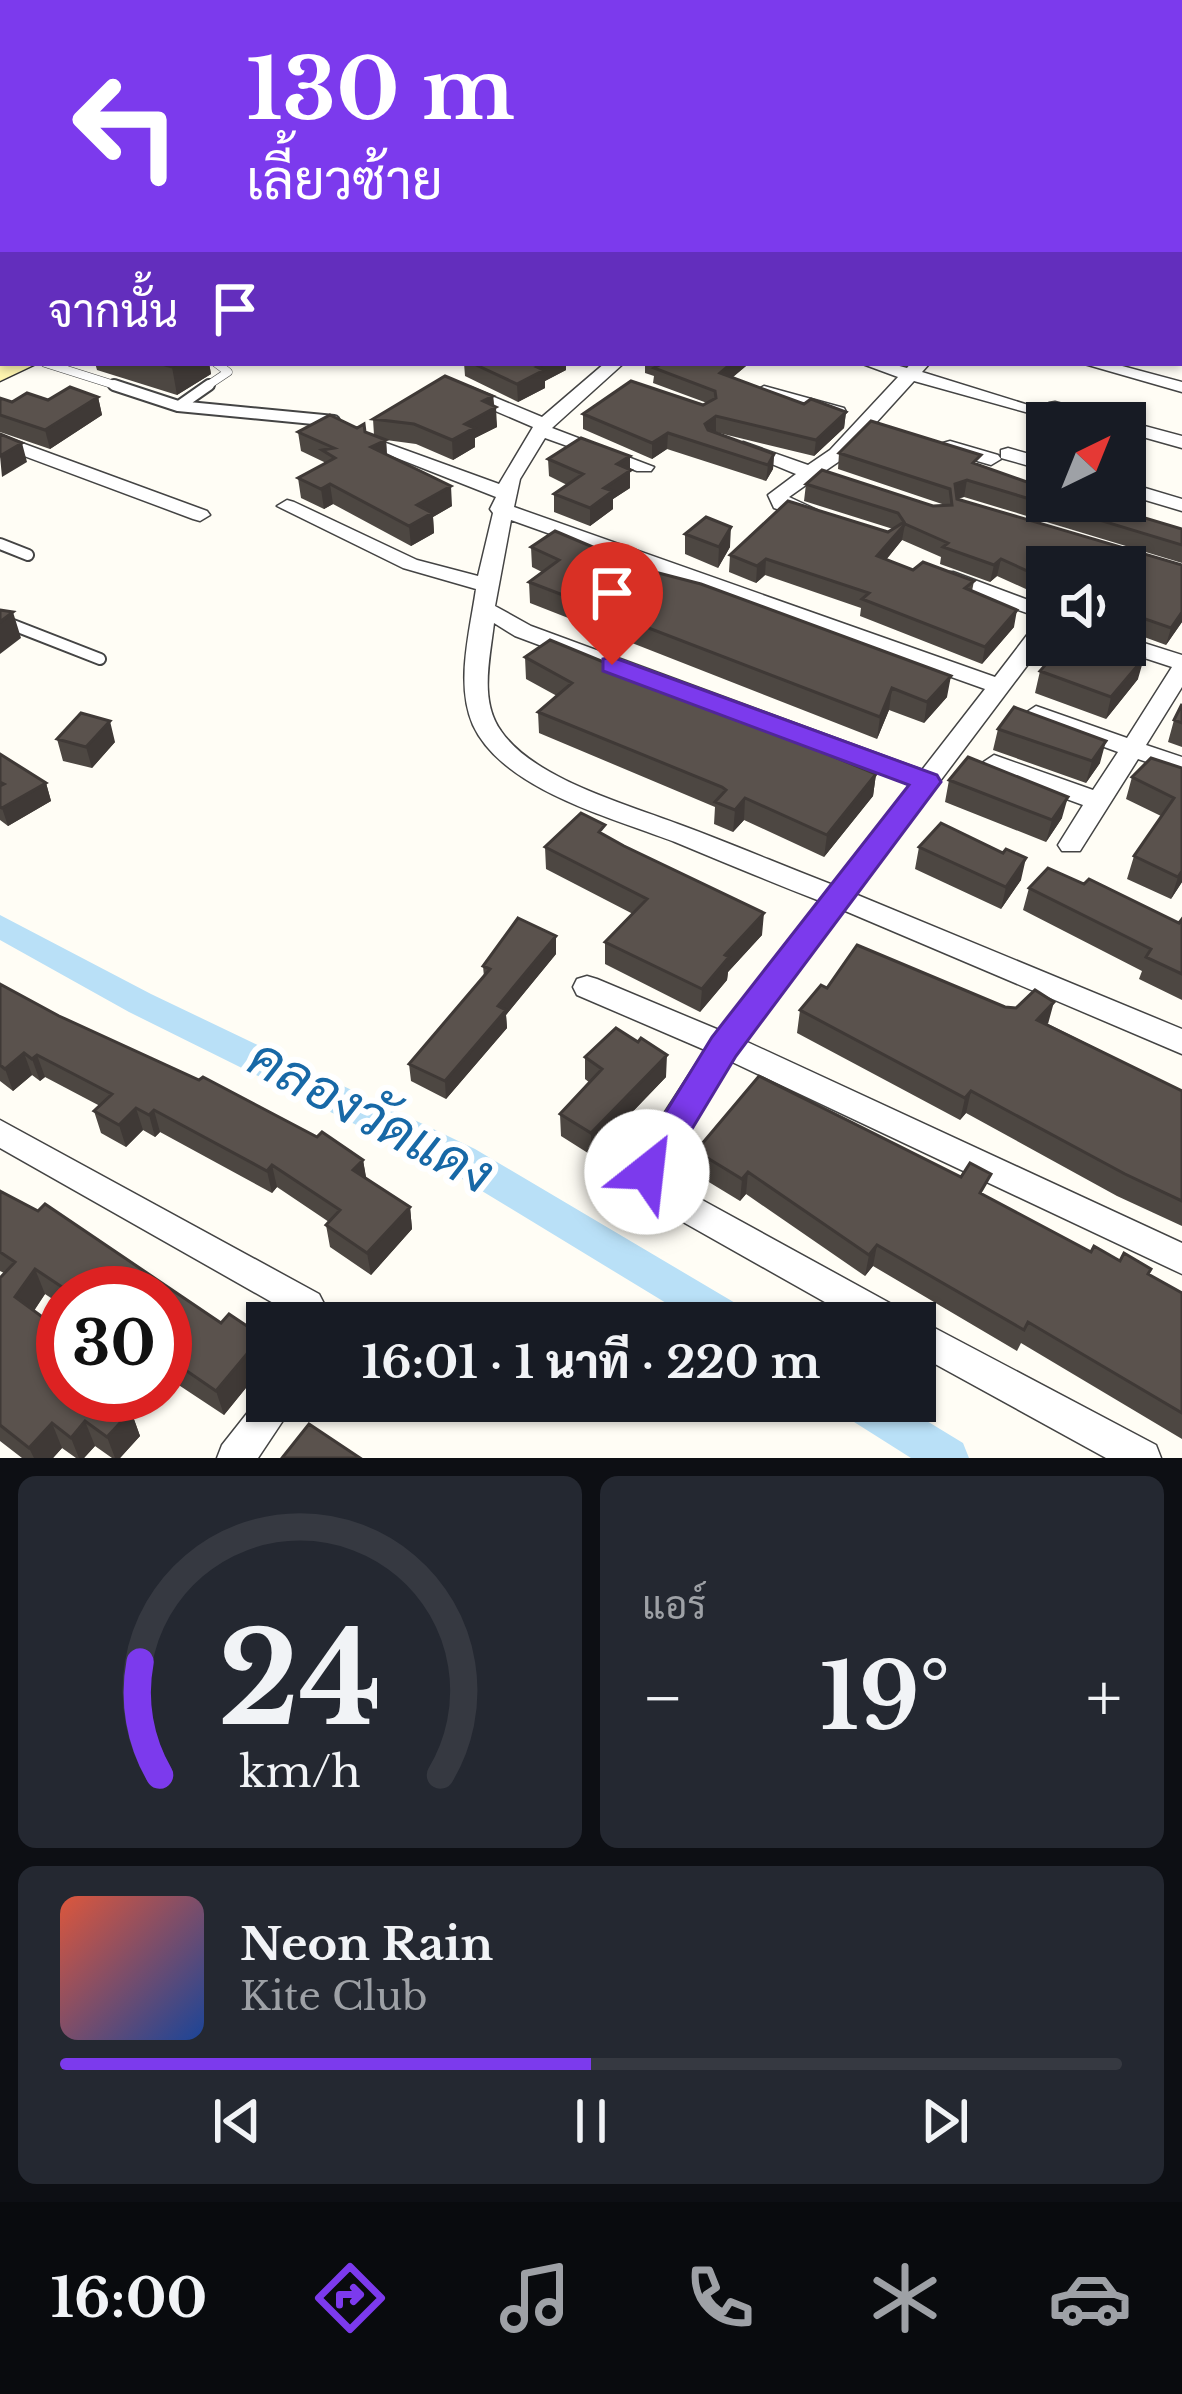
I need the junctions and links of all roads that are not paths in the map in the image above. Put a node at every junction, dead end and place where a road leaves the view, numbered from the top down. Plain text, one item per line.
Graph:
1 (55, 366) edge
2 (85, 366) edge
3 (220, 366) edge
4 (1102, 366) edge
5 (915, 369) edge
6 (609, 370) edge
7 (74, 372) junction
8 (452, 386) edge
9 (1182, 387) edge
10 (764, 391) edge
11 (178, 406) junction
12 (1026, 406) edge
13 (341, 422) edge
14 (875, 425) junction
15 (542, 427) junction
16 (1146, 432) edge
17 (718, 440) edge
18 (926, 440) edge
19 (0, 441) edge
20 (1182, 442) edge
21 (379, 447) edge
22 (1026, 461) edge
23 (644, 467) dead end
24 (814, 472) junction
25 (852, 488) edge
26 (1146, 494) edge
27 (503, 501) junction
28 (1182, 505) edge
29 (287, 506) dead end
30 (200, 515) dead end
31 (828, 520) edge
32 (0, 544) edge
33 (28, 555) dead end
34 (926, 570) edge
35 (486, 597) junction
36 (1026, 605) edge
37 (0, 620) edge
38 (1026, 652) edge
39 (1146, 652) edge
40 (100, 659) dead end
41 (1182, 666) edge
42 (1001, 687) junction
43 (1036, 714) edge
44 (1132, 747) junction
45 (994, 763) edge
46 (1182, 766) edge
47 (927, 782) junction
48 (1099, 802) junction
49 (1072, 845) dead end
50 (836, 898) junction
51 (587, 987) dead end
52 (1182, 1042) edge
53 (724, 1046) junction
54 (0, 1133) edge
55 (1182, 1259) edge
56 (301, 1302) edge
57 (854, 1302) edge
58 (936, 1346) edge
59 (262, 1422) edge
60 (235, 1458) edge
61 (1143, 1458) edge

1 - 7 lane
2 - 7 lane
3 - 11 lane
4 - 9 street
5 - 12 street
5 - 14 street
6 - 15 street
7 - 11 lane
8 - 15 street
10 - 14 street
11 - 13 lane
14 - 24 street
15 - 23 street
15 - 27 street
16 - 20 street
17 - 24 street
18 - 22 street
19 - 30 street
21 - 27 street
24 - 25 street
24 - 31 street
26 - 28 street
27 - 35 street
27 - 42 street
29 - 35 street
32 - 33 lane
34 - 36 street
35 - 47 street
35 - 50 street
37 - 40 lane
38 - 42 street
39 - 41 street
41 - 44 street
42 - 47 street
43 - 44 street
44 - 46 street
44 - 48 street
45 - 48 street
47 - 50 street
48 - 49 street
50 - 52 street
50 - 53 street
51 - 53 street
53 - 55 street
53 - 57 street
54 - 56 street
58 - 61 street
59 - 60 street

